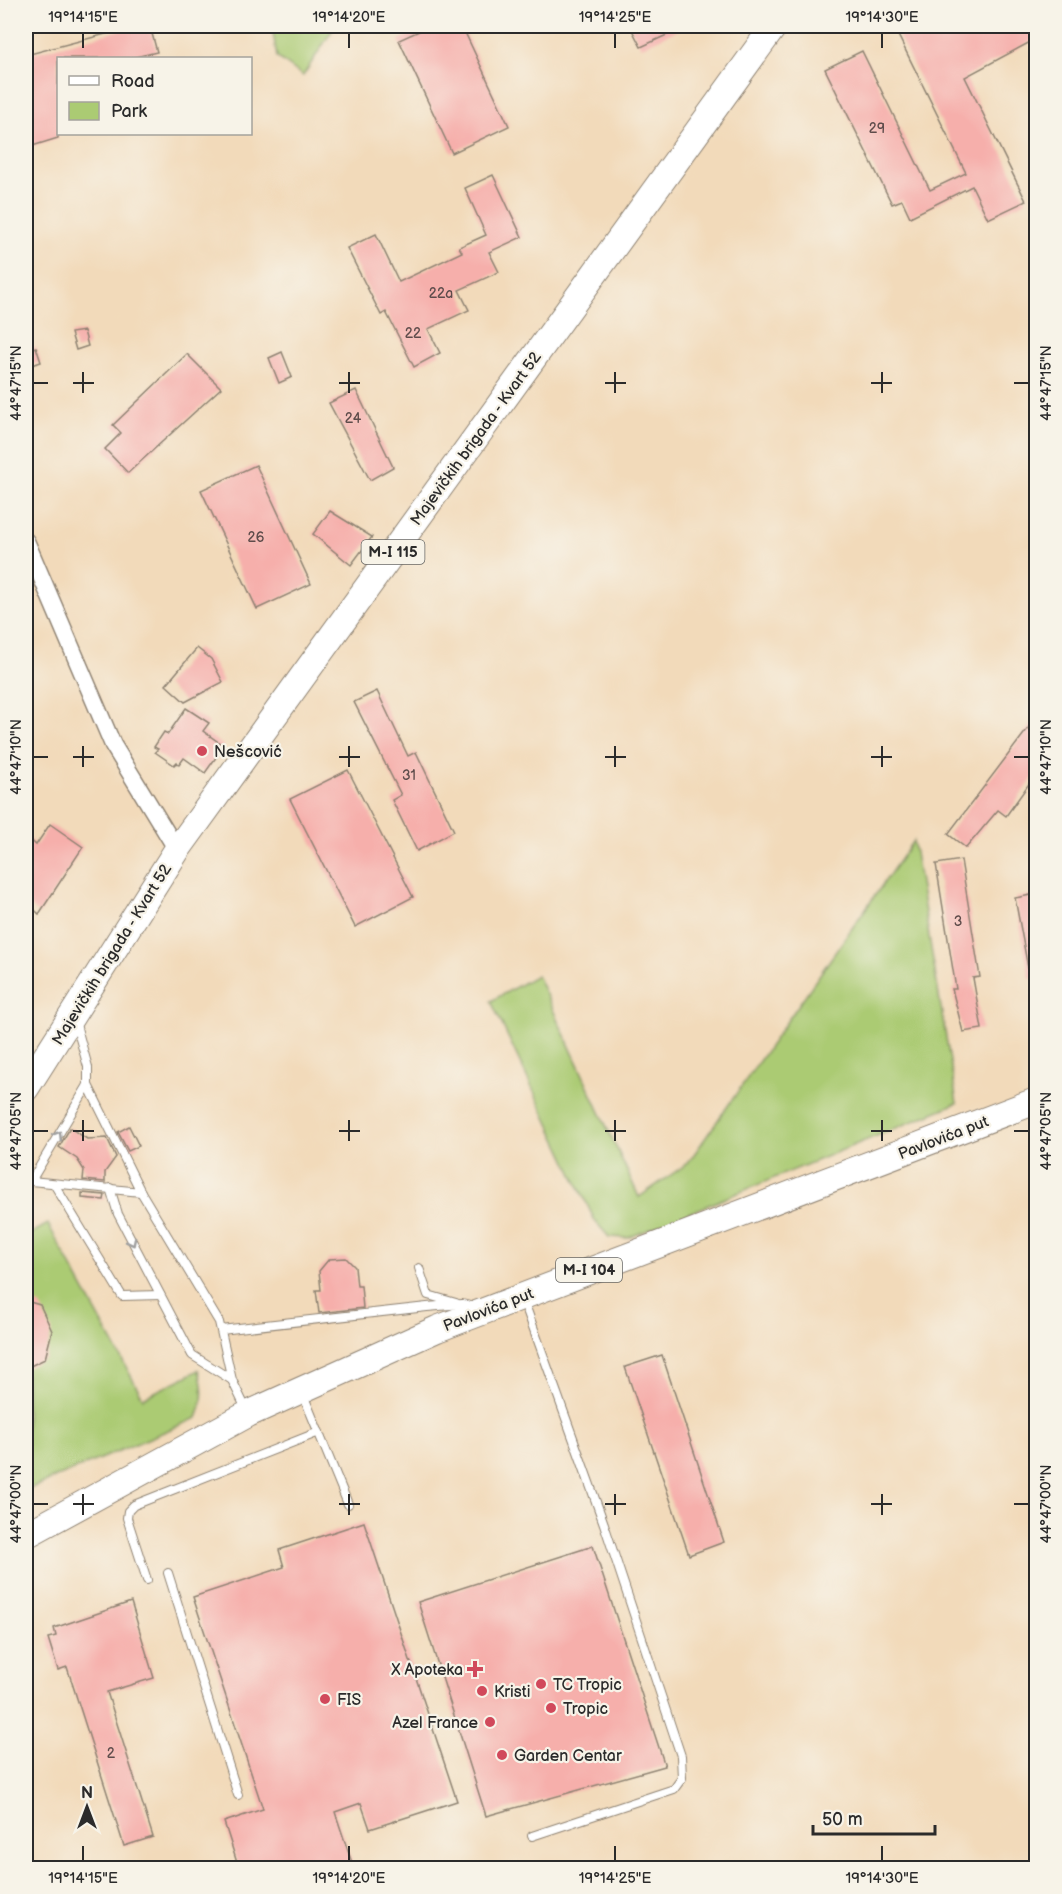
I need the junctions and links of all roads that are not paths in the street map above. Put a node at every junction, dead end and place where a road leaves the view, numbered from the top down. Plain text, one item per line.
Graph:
1 (774, 26) edge
2 (26, 541) edge
3 (177, 850) junction
4 (72, 1014) junction
5 (88, 1085) junction
6 (26, 1088) edge
7 (1036, 1101) edge
8 (28, 1181) edge
9 (54, 1184) junction
10 (110, 1188) junction
11 (141, 1192) junction
12 (419, 1268) dead end
13 (160, 1295) junction
14 (522, 1296) junction
15 (474, 1307) junction
16 (221, 1329) junction
17 (232, 1380) junction
18 (301, 1389) junction
19 (248, 1414) junction
20 (319, 1432) junction
21 (152, 1464) junction
22 (348, 1504) dead end
23 (26, 1517) edge
24 (26, 1535) edge
25 (168, 1573) dead end
26 (147, 1580) dead end
27 (238, 1795) dead end
28 (532, 1836) dead end

1 - 3 main road, Majevičkih brigada - Kvart 52 / M-I 115
2 - 3 street, Majevičkih brigada - Kvart 52
3 - 4 main road, Majevičkih brigada - Kvart 52 / M-I 115
4 - 5 lane
4 - 6 main road, Majevičkih brigada - Kvart 52 / M-I 115
8 -> 5 lane
5 - 11 lane
7 - 14 main road, Pavlovića put / M-I 104
8 - 9 lane
9 - 10 lane
9 - 13 lane
10 - 11 lane
10 -> 13 lane
11 - 16 lane
12 - 15 lane
13 - 17 lane
14 - 15 main road, Pavlovića put / M-I 104
14 - 28 lane
15 - 16 lane
15 - 18 main road, Pavlovića put / M-I 104
16 - 17 lane
17 - 19 lane
18 - 19 main road, Pavlovića put / M-I 104
18 - 20 lane
19 - 21 main road, Pavlovića put / M-I 104
20 - 22 lane
20 - 26 lane
21 - 23 main road, M-I 104
21 - 24 main road, M-I 104
25 - 27 lane

